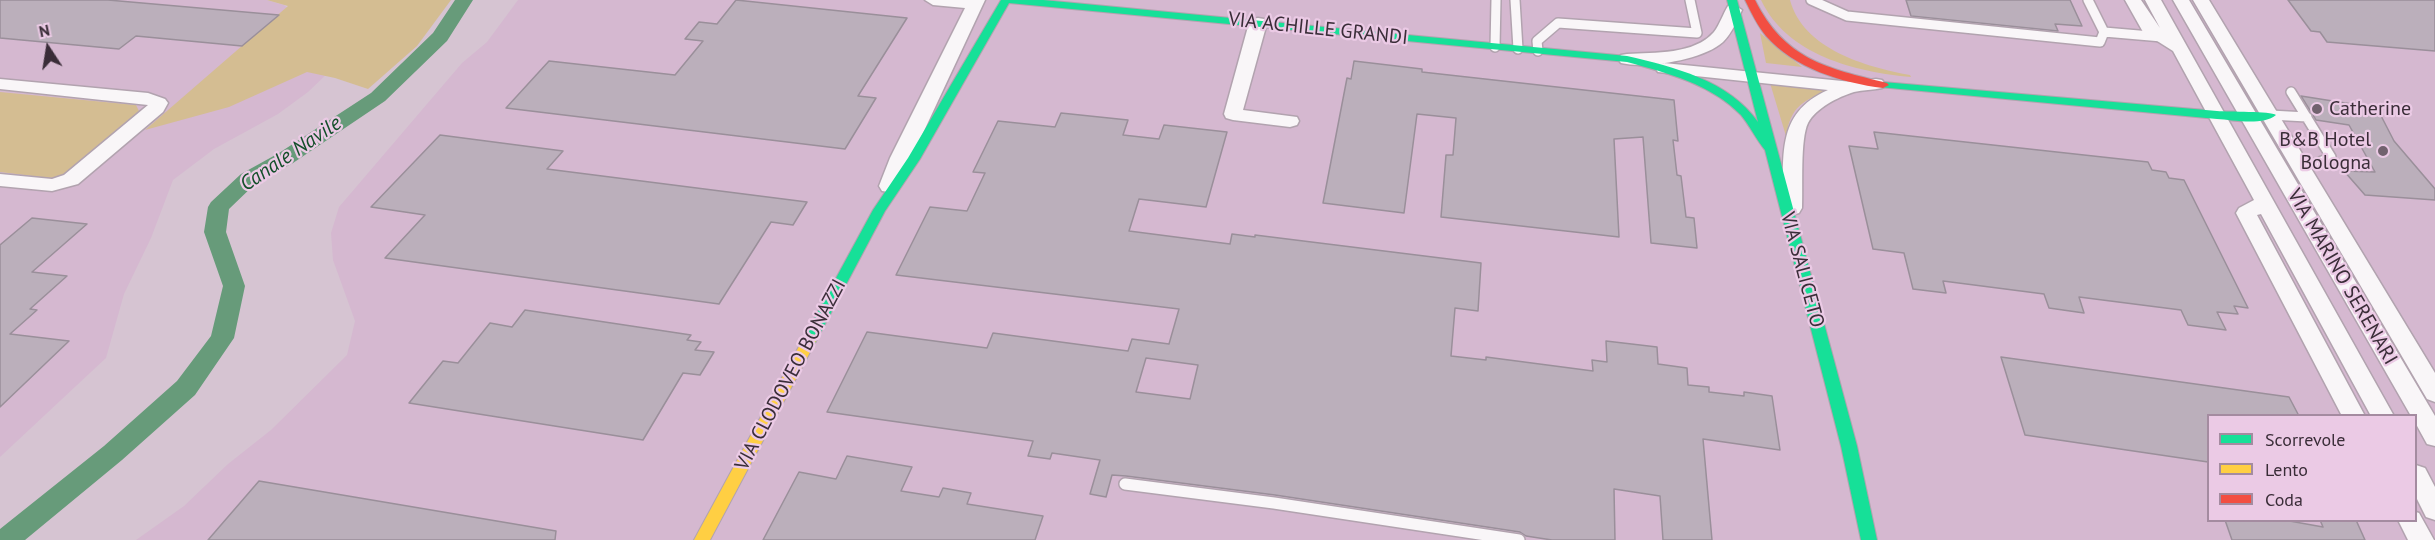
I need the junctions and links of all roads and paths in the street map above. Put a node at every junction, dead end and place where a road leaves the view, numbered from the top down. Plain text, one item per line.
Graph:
1 (933, 0) edge
2 (1008, 0) edge
3 (1496, 0) edge
4 (1515, 0) edge
5 (1690, 0) edge
6 (1750, 0) edge
7 (1811, 0) edge
8 (2088, 0) edge
9 (2133, 0) edge
10 (2153, 0) edge
11 (2181, 0) edge
12 (2201, 0) edge
13 (976, 2) edge
14 (1733, 5) edge
15 (1258, 23) junction
16 (2104, 32) junction
17 (2172, 42) junction
18 (1495, 46) junction
19 (1518, 49) junction
20 (1538, 51) junction
21 (1627, 59) joint
22 (1656, 62) junction
23 (1749, 71) junction
24 (1849, 81) junction
25 (0, 84) edge
26 (1876, 84) joint
27 (2291, 92) dead end
28 (2217, 115) junction
29 (2270, 115) junction
30 (2249, 117) junction
31 (2307, 117) junction
32 (1290, 121) dead end
33 (1769, 147) junction
34 (2298, 162) junction
35 (0, 180) edge
36 (2297, 200) junction
37 (2265, 203) junction
38 (2323, 203) junction
39 (879, 210) junction
40 (1791, 229) junction
41 (2287, 290) junction
42 (2316, 294) junction
43 (2360, 308) junction
44 (2386, 310) junction
45 (2435, 393) edge
46 (2353, 414) edge
47 (2382, 414) edge
48 (2435, 438) edge
49 (2417, 478) edge
50 (1125, 484) dead end
51 (2435, 510) edge
52 (2411, 522) edge
53 (702, 540) edge
54 (1519, 540) edge
55 (1869, 540) edge
56 (2421, 540) edge

1 - 13 street, VIA CLODOVEO BONAZZI
2 - 15 street, VIA ACHILLE GRANDI
2 - 39 street, VIA CLODOVEO BONAZZI
3 - 18 lane
4 - 19 lane
5 - 20 lane
6 - 24 street
7 - 16 lane
8 - 16 lane
9 - 17 street, VIA MARINO SERENARI
10 - 17 street, VIA MARINO SERENARI
11 - 30 street, VIA MARINO SERENARI
12 - 29 street, VIA MARINO SERENARI
13 - 39 street, VIA CLODOVEO BONAZZI
14 - 22 street, VIA ACHILLE GRANDI
14 - 23 street, VIA SALICETO
15 - 18 street, VIA ACHILLE GRANDI
15 - 32 street
16 - 17 lane
17 - 28 street, VIA MARINO SERENARI
18 - 19 street, VIA ACHILLE GRANDI
19 - 20 street, VIA ACHILLE GRANDI
20 - 21 street, VIA ACHILLE GRANDI
21 - 22 street, VIA ACHILLE GRANDI
22 - 23 street, VIA ACHILLE GRANDI
22 - 33 street, VIA ACHILLE GRANDI
23 - 24 street
23 - 33 street, VIA SALICETO
24 - 26 street
24 - 40 street
25 - 35 street
26 - 28 street
27 - 31 lane
28 - 30 street
28 - 37 street, VIA MARINO SERENARI
29 - 30 street
29 - 31 lane
29 - 34 street, VIA MARINO SERENARI
30 - 36 street, VIA MARINO SERENARI
31 - 34 lane
33 - 40 street, VIA SALICETO
34 - 38 street, VIA MARINO SERENARI
36 - 38 street
36 - 43 street, VIA MARINO SERENARI
37 - 41 street, VIA MARINO SERENARI
37 - 42 street, VIA MARINO SERENARI
38 - 44 street, VIA MARINO SERENARI
39 - 53 street, VIA CLODOVEO BONAZZI
40 - 55 street, VIA SALICETO
41 - 42 street
41 - 46 street, VIA MARINO SERENARI
42 - 47 street, VIA MARINO SERENARI
43 - 44 street
43 - 48 street, VIA MARINO SERENARI
44 - 45 street, VIA MARINO SERENARI
49 - 51 street
50 - 54 lane
52 - 56 street

